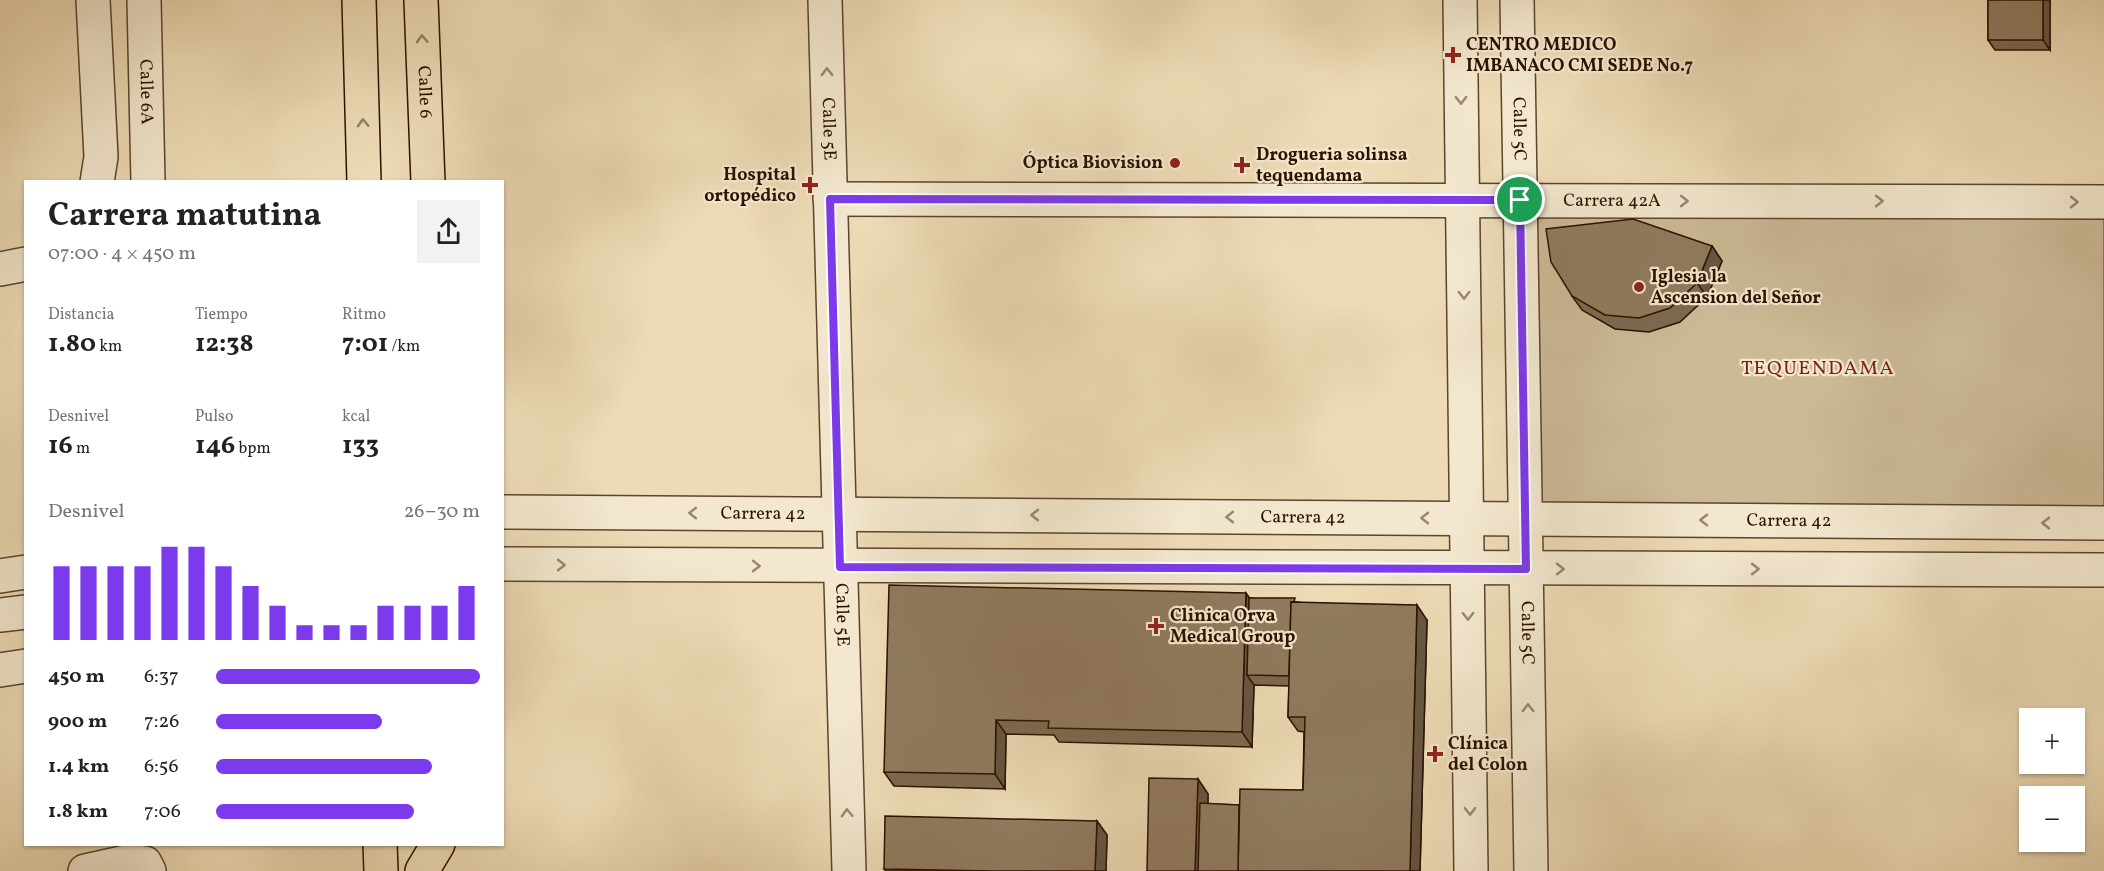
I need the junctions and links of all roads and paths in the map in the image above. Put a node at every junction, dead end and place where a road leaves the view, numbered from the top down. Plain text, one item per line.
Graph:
1 (93, 0) edge
2 (144, 0) edge
3 (359, 0) edge
4 (421, 0) edge
5 (825, 0) edge
6 (1460, 0) edge
7 (1517, 0) edge
8 (97, 180) edge
9 (148, 180) edge
10 (364, 180) edge
11 (428, 180) edge
12 (830, 199) junction
13 (1463, 200) junction
14 (1520, 200) junction
15 (2104, 202) edge
16 (24, 264) edge
17 (0, 269) edge
18 (504, 513) edge
19 (839, 514) junction
20 (1466, 519) junction
21 (1525, 519) junction
22 (2104, 523) edge
23 (504, 564) edge
24 (840, 567) junction
25 (1467, 569) junction
26 (1526, 569) junction
27 (2104, 570) edge
28 (24, 572) edge
29 (0, 576) edge
30 (24, 612) edge
31 (0, 615) edge
32 (24, 666) edge
33 (0, 670) edge
34 (380, 846) edge
35 (437, 846) edge
36 (450, 846) edge
37 (85, 871) edge
38 (149, 871) edge
39 (381, 871) edge
40 (422, 871) edge
41 (451, 871) edge
42 (849, 871) edge
43 (1471, 871) edge
44 (1531, 871) edge

1 - 8 street
2 - 9 street, Calle 6A
10 -> 3 main road
11 -> 4 main road, Calle 6
12 -> 5 street, Calle 5E
6 -> 13 street
7 - 14 street, Calle 5C
12 - 13 street, Carrera 42A
12 - 19 street, Calle 5E
13 - 14 street, Carrera 42A
13 -> 20 street
14 -> 15 street, Carrera 42A
14 - 21 street, Calle 5C
16 - 17 street
19 -> 18 street, Carrera 42
20 -> 19 street, Carrera 42
19 - 24 street, Calle 5E
20 - 21 street, Carrera 42
20 - 25 street
22 -> 21 street, Carrera 42
21 - 26 street, Calle 5C
23 -> 24 street
24 - 25 street
42 -> 24 street, Calle 5E
25 - 26 street
25 -> 43 street
26 -> 27 street
44 -> 26 street, Calle 5C
28 - 29 street
30 - 31 street
32 - 33 street
34 - 39 main road
35 - 40 main road
36 - 41 main road
37 - 38 street

